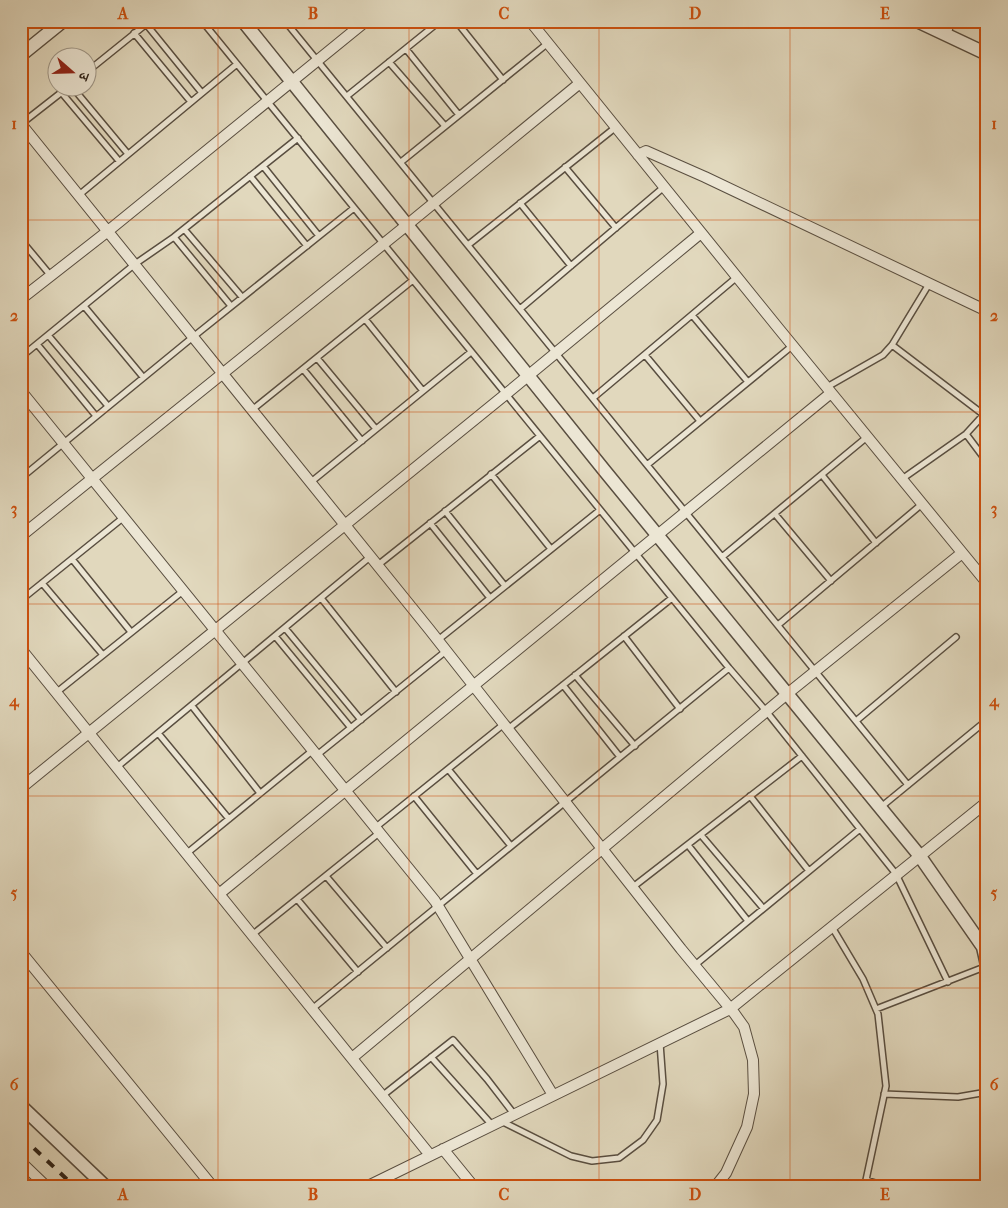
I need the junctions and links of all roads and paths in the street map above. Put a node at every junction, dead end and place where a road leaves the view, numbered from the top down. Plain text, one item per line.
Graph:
1 (63, 21) edge
2 (202, 21) edge
3 (243, 21) edge
4 (286, 21) edge
5 (366, 21) edge
6 (440, 21) edge
7 (456, 21) edge
8 (530, 21) edge
9 (917, 21) edge
10 (950, 21) edge
11 (148, 23) edge
12 (134, 33) junction
13 (944, 34) junction
14 (548, 43) junction
15 (406, 49) junction
16 (987, 54) edge
17 (21, 55) edge
18 (318, 61) junction
19 (389, 62) junction
20 (98, 63) edge
21 (237, 64) junction
22 (503, 80) junction
23 (292, 82) junction
24 (580, 82) junction
25 (202, 93) junction
26 (346, 96) junction
27 (54, 98) edge
28 (66, 98) edge
29 (81, 98) edge
30 (268, 101) junction
31 (191, 102) junction
32 (459, 115) junction
33 (21, 124) edge
34 (445, 126) junction
35 (616, 126) junction
36 (298, 138) junction
37 (128, 154) junction
38 (638, 155) junction
39 (119, 161) junction
40 (400, 162) junction
41 (262, 166) junction
42 (565, 167) junction
43 (250, 176) junction
44 (664, 187) junction
45 (78, 195) junction
46 (434, 203) junction
47 (520, 203) junction
48 (354, 208) junction
49 (407, 225) junction
50 (616, 228) junction
51 (184, 229) junction
52 (108, 231) junction
53 (701, 233) junction
54 (319, 236) junction
55 (174, 237) junction
56 (21, 240) edge
57 (384, 244) junction
58 (468, 245) junction
59 (307, 246) junction
60 (135, 264) junction
61 (571, 266) junction
62 (51, 276) junction
63 (737, 278) junction
64 (413, 280) junction
65 (928, 284) junction
66 (242, 297) junction
67 (21, 299) edge
68 (84, 306) junction
69 (231, 306) junction
70 (520, 309) junction
71 (987, 311) edge
72 (692, 315) junction
73 (365, 319) junction
74 (48, 335) junction
75 (193, 336) junction
76 (37, 344) junction
77 (892, 345) junction
78 (792, 346) junction
79 (471, 352) junction
80 (556, 353) junction
81 (645, 355) junction
82 (21, 357) edge
83 (317, 358) junction
84 (303, 369) junction
85 (223, 374) junction
86 (529, 376) junction
87 (143, 377) junction
88 (748, 382) junction
89 (829, 390) junction
90 (21, 391) edge
91 (423, 391) junction
92 (506, 394) junction
93 (593, 398) junction
94 (108, 406) junction
95 (252, 410) junction
96 (985, 413) edge
97 (96, 416) junction
98 (700, 421) junction
99 (376, 429) junction
100 (966, 434) junction
101 (540, 436) junction
102 (867, 438) junction
103 (362, 441) junction
104 (64, 443) junction
105 (987, 462) edge
106 (647, 465) junction
107 (492, 474) junction
108 (822, 475) junction
109 (21, 478) edge
110 (92, 478) junction
111 (902, 479) junction
112 (310, 482) junction
113 (922, 504) junction
114 (600, 510) junction
115 (445, 512) junction
116 (686, 512) junction
117 (775, 514) junction
118 (124, 517) junction
119 (430, 523) junction
120 (345, 525) junction
121 (658, 535) junction
122 (21, 536) edge
123 (876, 543) junction
124 (551, 549) junction
125 (635, 553) junction
126 (962, 553) junction
127 (722, 557) junction
128 (72, 559) junction
129 (374, 561) junction
130 (831, 581) junction
131 (42, 583) junction
132 (987, 583) edge
133 (506, 586) junction
134 (183, 590) junction
135 (321, 598) junction
136 (490, 598) junction
137 (672, 598) junction
138 (21, 600) edge
139 (778, 625) junction
140 (285, 628) junction
141 (215, 630) junction
142 (131, 632) junction
143 (275, 636) junction
144 (624, 636) junction
145 (956, 637) dead end
146 (438, 640) junction
147 (21, 649) edge
148 (446, 651) junction
149 (103, 655) junction
150 (242, 664) junction
151 (729, 668) junction
152 (815, 671) junction
153 (575, 675) junction
154 (563, 685) junction
155 (474, 686) junction
156 (56, 692) junction
157 (396, 692) junction
158 (787, 694) junction
159 (192, 706) junction
160 (680, 708) junction
161 (766, 711) junction
162 (361, 720) junction
163 (987, 720) edge
164 (856, 721) junction
165 (506, 727) junction
166 (351, 728) junction
167 (89, 733) junction
168 (158, 733) junction
169 (635, 746) junction
170 (314, 753) junction
171 (802, 756) junction
172 (620, 757) junction
173 (117, 767) junction
174 (448, 769) junction
175 (908, 785) junction
176 (21, 788) edge
177 (345, 791) junction
178 (260, 793) junction
179 (414, 796) junction
180 (750, 796) junction
181 (565, 802) junction
182 (987, 802) edge
183 (880, 808) junction
184 (229, 818) junction
185 (860, 829) junction
186 (377, 830) junction
187 (701, 835) junction
188 (688, 845) junction
189 (511, 846) junction
190 (602, 848) junction
191 (186, 854) junction
192 (919, 855) junction
193 (809, 871) junction
194 (477, 874) junction
195 (896, 874) junction
196 (326, 876) junction
197 (633, 888) junction
198 (219, 894) junction
199 (297, 899) junction
200 (438, 906) junction
201 (764, 908) junction
202 (748, 921) junction
203 (832, 926) junction
204 (252, 935) junction
205 (985, 947) edge
206 (387, 948) junction
207 (21, 952) edge
208 (470, 959) junction
209 (694, 965) junction
210 (987, 965) edge
211 (358, 972) junction
212 (948, 982) junction
213 (730, 1008) junction
214 (312, 1009) junction
215 (876, 1009) junction
216 (660, 1043) junction
217 (431, 1057) junction
218 (352, 1058) junction
219 (987, 1092) edge
220 (884, 1094) junction
221 (553, 1095) junction
222 (382, 1096) junction
223 (21, 1106) edge
224 (514, 1114) junction
225 (496, 1123) junction
226 (443, 1149) junction
227 (430, 1155) junction
228 (21, 1162) edge
229 (866, 1180) junction
230 (47, 1187) edge
231 (106, 1187) edge
232 (214, 1187) edge
233 (366, 1187) edge
234 (474, 1187) edge
235 (715, 1187) edge
236 (862, 1187) edge
237 (888, 1187) edge

1 - 17 street
2 - 21 lane
3 - 23 street
4 - 18 lane
5 - 18 street
6 - 15 lane
7 - 22 lane
8 - 14 street
9 - 13 street
10 - 13 street
11 - 12 lane
11 - 25 lane
12 - 20 lane
12 - 31 lane
13 - 16 street
14 - 22 lane
14 - 24 street
15 - 19 lane
15 - 32 lane
18 - 23 street
18 - 26 lane
19 - 26 lane
19 - 34 lane
21 - 25 lane
21 - 30 lane
22 - 32 lane
23 - 30 street
23 - 49 street
24 - 35 street
24 - 46 street
25 - 31 lane
26 - 40 lane
27 - 33 lane
28 - 39 lane
29 - 37 lane
30 - 36 lane
30 - 52 street
31 - 37 lane
32 - 34 lane
33 - 45 street
34 - 40 lane
35 - 38 street
35 - 42 lane
36 - 41 lane
36 - 48 lane
37 - 39 lane
38 - 44 street
38 - 65 street
39 - 45 lane
40 - 46 lane
41 - 43 lane
41 - 54 lane
42 - 47 lane
42 - 50 lane
43 - 51 lane
43 - 59 lane
44 - 50 lane
44 - 53 street
45 - 52 street
46 - 49 street
46 - 58 lane
47 - 58 lane
47 - 61 lane
48 - 54 lane
48 - 57 lane
49 - 57 street
49 - 86 street
50 - 61 lane
51 - 55 lane
51 - 66 lane
52 - 60 street
52 - 62 street
53 - 63 street
53 - 80 street
54 - 59 lane
55 - 60 lane
55 - 69 lane
56 - 62 lane
57 - 64 lane
57 - 85 street
58 - 70 lane
59 - 66 lane
60 - 68 lane
60 - 75 street
61 - 70 lane
62 - 67 street
63 - 72 lane
63 - 78 street
64 - 73 lane
64 - 79 lane
65 - 71 street
65 - 77 lane
66 - 69 lane
68 - 74 lane
68 - 87 lane
69 - 75 lane
70 - 80 lane
72 - 81 lane
72 - 88 lane
73 - 83 lane
73 - 91 lane
74 - 76 lane
74 - 94 lane
75 - 85 street
75 - 87 lane
76 - 82 lane
76 - 97 lane
77 - 89 lane
77 - 96 lane
78 - 88 lane
78 - 89 street
79 - 91 lane
79 - 92 lane
80 - 86 street
80 - 93 lane
81 - 93 lane
81 - 98 lane
83 - 84 lane
83 - 99 lane
84 - 95 lane
84 - 103 lane
85 - 95 street
85 - 110 street
86 - 92 street
86 - 121 street
87 - 94 lane
88 - 98 lane
89 - 102 street
89 - 116 street
90 - 104 street
91 - 99 lane
92 - 101 lane
92 - 120 street
93 - 106 lane
94 - 97 lane
95 - 112 street
96 - 100 lane
97 - 104 lane
98 - 106 lane
99 - 103 lane
100 - 105 lane
100 - 111 lane
101 - 107 lane
101 - 114 lane
102 - 108 lane
102 - 111 street
103 - 112 lane
104 - 109 lane
104 - 110 street
106 - 116 lane
107 - 115 lane
107 - 124 lane
108 - 117 lane
108 - 123 lane
110 - 118 street
110 - 122 street
111 - 113 street
112 - 120 street
113 - 123 lane
113 - 126 street
114 - 124 lane
114 - 125 lane
115 - 119 lane
115 - 133 lane
116 - 121 street
116 - 127 lane
117 - 127 lane
117 - 130 lane
118 - 128 lane
118 - 134 street
119 - 129 lane
119 - 136 lane
120 - 129 street
120 - 141 street
121 - 125 street
121 - 158 street
123 - 130 lane
124 - 133 lane
125 - 137 lane
125 - 155 street
126 - 132 street
126 - 152 street
127 - 139 lane
128 - 131 lane
128 - 142 lane
129 - 135 lane
129 - 146 street
130 - 139 lane
131 - 138 lane
131 - 149 lane
133 - 136 lane
134 - 141 street
134 - 142 lane
135 - 140 lane
135 - 157 lane
136 - 146 lane
137 - 144 lane
137 - 151 lane
139 - 152 lane
140 - 143 lane
140 - 162 lane
141 - 150 street
141 - 167 street
142 - 149 lane
143 - 150 lane
143 - 166 lane
144 - 153 lane
144 - 160 lane
145 - 164 lane
146 - 148 street
147 - 156 street
148 - 155 street
148 - 157 lane
149 - 156 lane
150 - 159 lane
150 - 170 street
151 - 160 lane
151 - 161 lane
152 - 158 street
152 - 164 lane
153 - 154 lane
153 - 169 lane
154 - 165 lane
154 - 172 lane
155 - 165 street
155 - 177 street
156 - 167 street
157 - 162 lane
158 - 161 street
158 - 183 street
159 - 168 lane
159 - 178 lane
160 - 169 lane
161 - 171 lane
161 - 190 street
162 - 166 lane
163 - 175 lane
164 - 175 lane
165 - 174 lane
165 - 181 street
166 - 170 lane
167 - 173 street
167 - 176 street
168 - 173 lane
168 - 184 lane
169 - 172 lane
170 - 177 street
170 - 178 lane
171 - 180 lane
171 - 185 lane
172 - 181 lane
173 - 191 street
174 - 179 lane
174 - 189 lane
175 - 183 lane
177 - 186 street
177 - 198 street
178 - 184 lane
179 - 186 lane
179 - 194 lane
180 - 187 lane
180 - 193 lane
181 - 189 lane
181 - 190 street
182 - 192 street
183 - 192 street
184 - 191 lane
185 - 193 lane
185 - 195 lane
186 - 196 lane
186 - 200 street
187 - 188 lane
187 - 201 lane
188 - 197 lane
188 - 202 lane
189 - 194 lane
190 - 197 street
190 - 208 street
191 - 198 street
192 - 195 street
192 - 205 street
193 - 201 lane
194 - 200 lane
195 - 203 street
195 - 212 lane
196 - 199 lane
196 - 206 lane
197 - 209 street
198 - 204 street
199 - 204 lane
199 - 211 lane
200 - 206 lane
200 - 208 street
201 - 202 lane
202 - 209 lane
203 - 213 street
203 - 215 lane
204 - 214 street
205 - 210 street
206 - 211 lane
207 - 232 street
208 - 218 street
208 - 221 street
209 - 213 street
210 - 212 lane
211 - 214 lane
212 - 215 lane
213 - 216 street
213 - 235 street
214 - 218 street
215 - 220 lane
216 - 221 street
216 - 225 lane
217 - 222 lane
217 - 224 lane
217 - 225 lane
218 - 222 street
219 - 220 lane
220 - 229 lane
221 - 224 street
222 - 227 street
223 - 231 street
224 - 225 street
225 - 226 street
226 - 227 street
226 - 234 street
227 - 233 street
228 - 230 street
229 - 236 lane
229 - 237 lane

